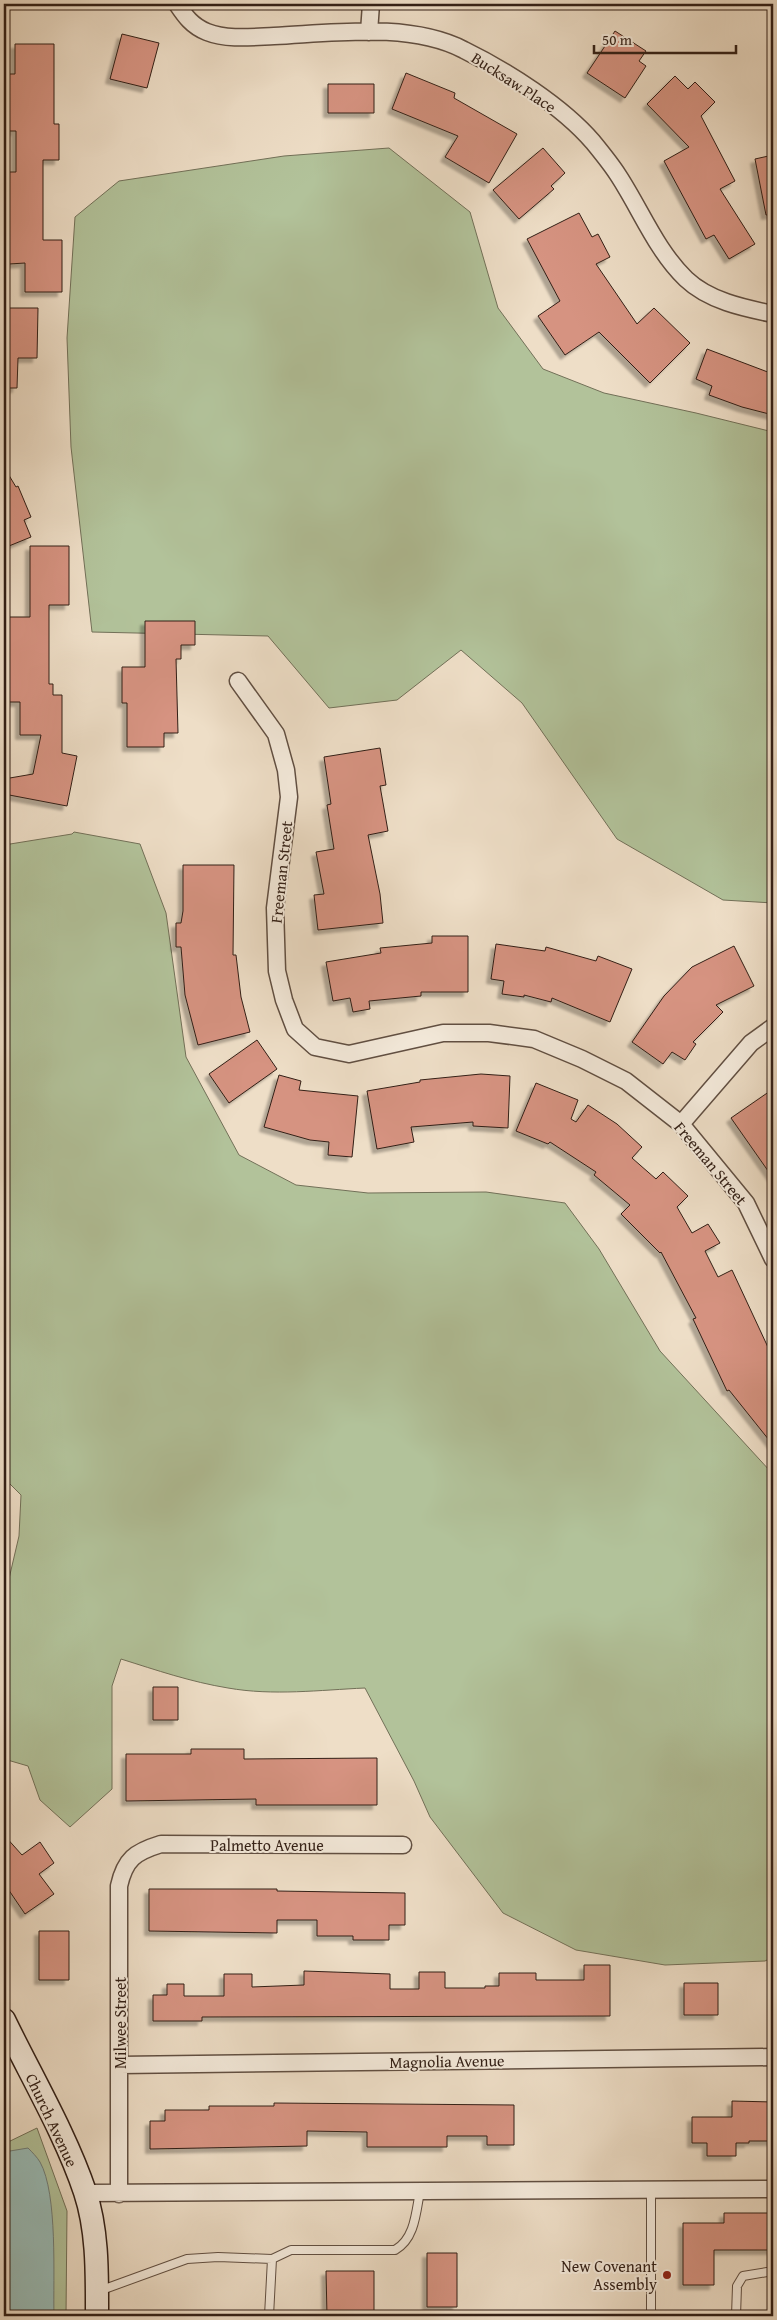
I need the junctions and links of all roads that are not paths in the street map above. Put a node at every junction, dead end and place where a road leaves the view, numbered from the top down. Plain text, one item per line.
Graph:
1 (177, 4) edge
2 (371, 4) edge
3 (368, 32) junction
4 (773, 314) edge
5 (238, 681) dead end
6 (773, 1027) edge
7 (681, 1124) junction
8 (773, 1259) edge
9 (404, 1845) dead end
10 (133, 1856) joint
11 (4, 2020) edge
12 (773, 2057) edge
13 (120, 2065) junction
14 (773, 2189) edge
15 (651, 2190) junction
16 (420, 2191) junction
17 (85, 2193) junction
18 (119, 2194) junction
19 (272, 2259) junction
20 (773, 2272) edge
21 (97, 2292) junction
22 (97, 2316) edge
23 (269, 2316) edge
24 (651, 2316) edge
25 (736, 2316) edge

1 - 3 street, Bucksaw Place
2 - 3 street
3 - 4 street, Bucksaw Place
5 - 7 street, Freeman Street
6 - 7 street
7 - 8 street, Freeman Street
9 - 10 street, Palmetto Avenue
10 - 13 street, Milwee Street
11 - 17 street, Church Avenue
12 - 13 street, Magnolia Avenue
13 - 18 street, Milwee Street
14 - 15 street
15 - 16 street
15 - 24 lane
16 - 18 street
16 - 19 lane
17 - 18 street
17 - 21 street
19 - 21 lane
19 - 23 lane
20 - 25 lane
21 - 22 street

